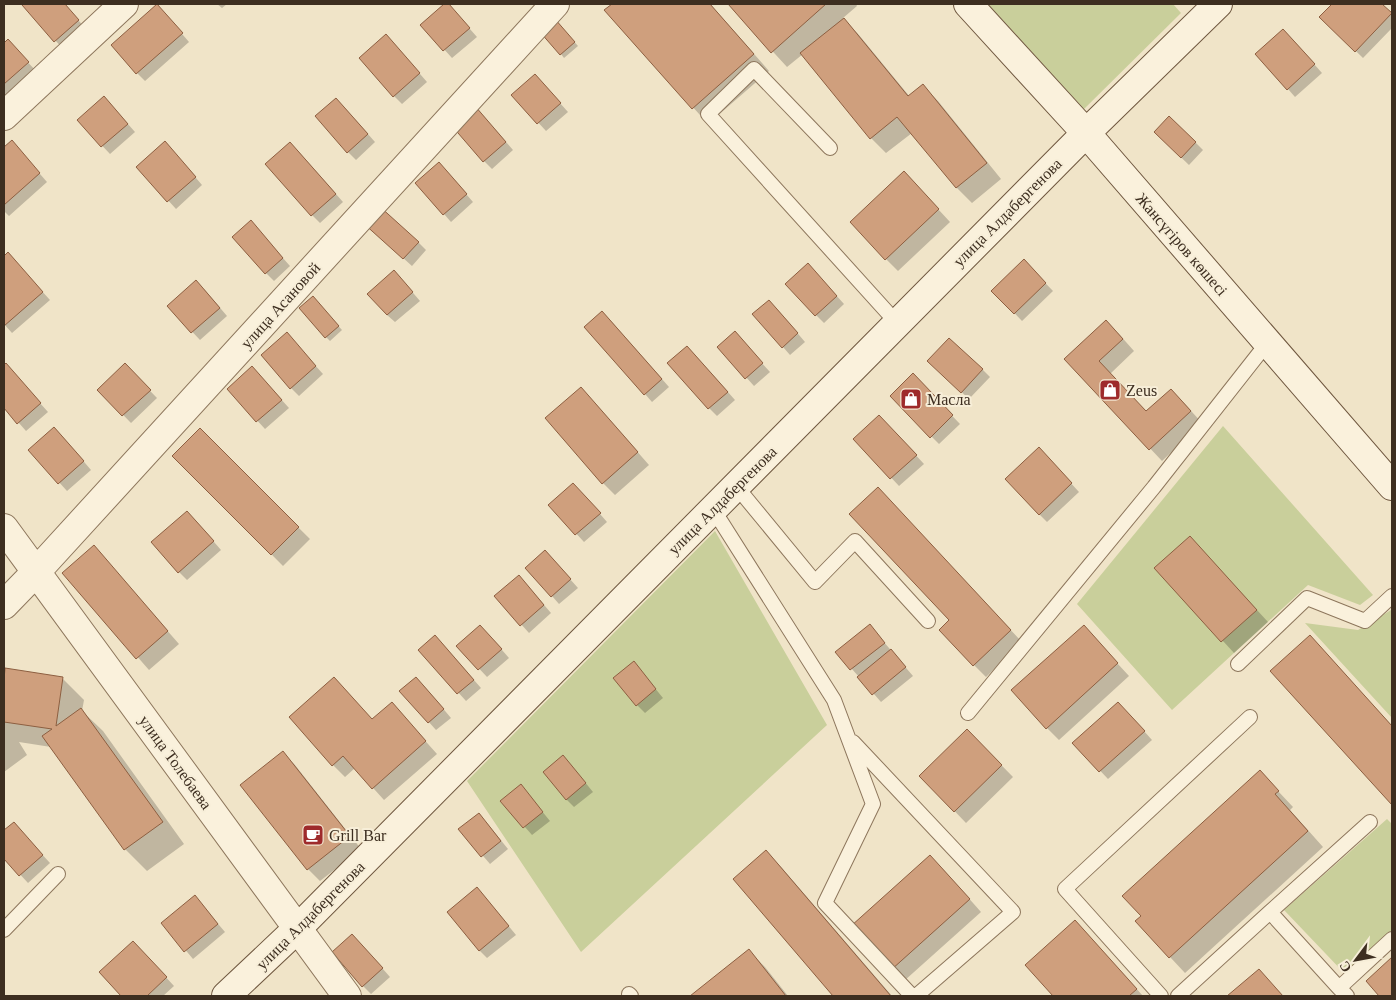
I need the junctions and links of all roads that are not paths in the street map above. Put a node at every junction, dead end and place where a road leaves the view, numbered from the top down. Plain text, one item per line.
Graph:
1 (124, 4) edge
2 (555, 4) edge
3 (968, 4) edge
4 (1218, 4) edge
5 (4, 116) edge
6 (1086, 133) junction
7 (830, 148) dead end
8 (897, 323) junction
9 (1268, 342) junction
10 (736, 486) junction
11 (1392, 486) edge
12 (713, 509) junction
13 (4, 528) edge
14 (36, 572) junction
15 (1392, 596) edge
16 (4, 605) edge
17 (928, 621) dead end
18 (1238, 664) dead end
19 (968, 713) dead end
20 (1250, 717) dead end
21 (848, 736) junction
22 (1370, 822) dead end
23 (58, 874) dead end
24 (1270, 912) junction
25 (298, 928) junction
26 (4, 930) edge
27 (1392, 939) edge
28 (1343, 992) edge
29 (226, 996) edge
30 (347, 996) edge
31 (912, 996) edge
32 (916, 996) edge
33 (1161, 996) edge
34 (1178, 996) edge

1 - 5 street
2 - 14 street, улица Асановой
3 - 6 street, Жансүгіров көшесі
4 - 6 street, улица Алдабергенова
6 - 8 street, улица Алдабергенова
6 - 9 street, Жансүгіров көшесі
7 - 8 lane
8 - 10 street, улица Алдабергенова
9 - 11 street, Жансүгіров көшесі
9 - 19 lane
10 - 12 street, улица Алдабергенова
10 - 17 lane
12 - 21 lane
12 - 25 street, улица Алдабергенова
13 - 14 street, улица Толебаева
14 - 16 street, улица Асановой
14 - 25 street, улица Толебаева
15 - 18 lane
20 - 33 lane
21 - 31 lane
21 - 32 lane
22 - 24 lane
23 - 26 lane
24 - 28 lane
24 - 34 lane
25 - 29 street, улица Алдабергенова
25 - 30 street, улица Толебаева
27 - 28 lane

